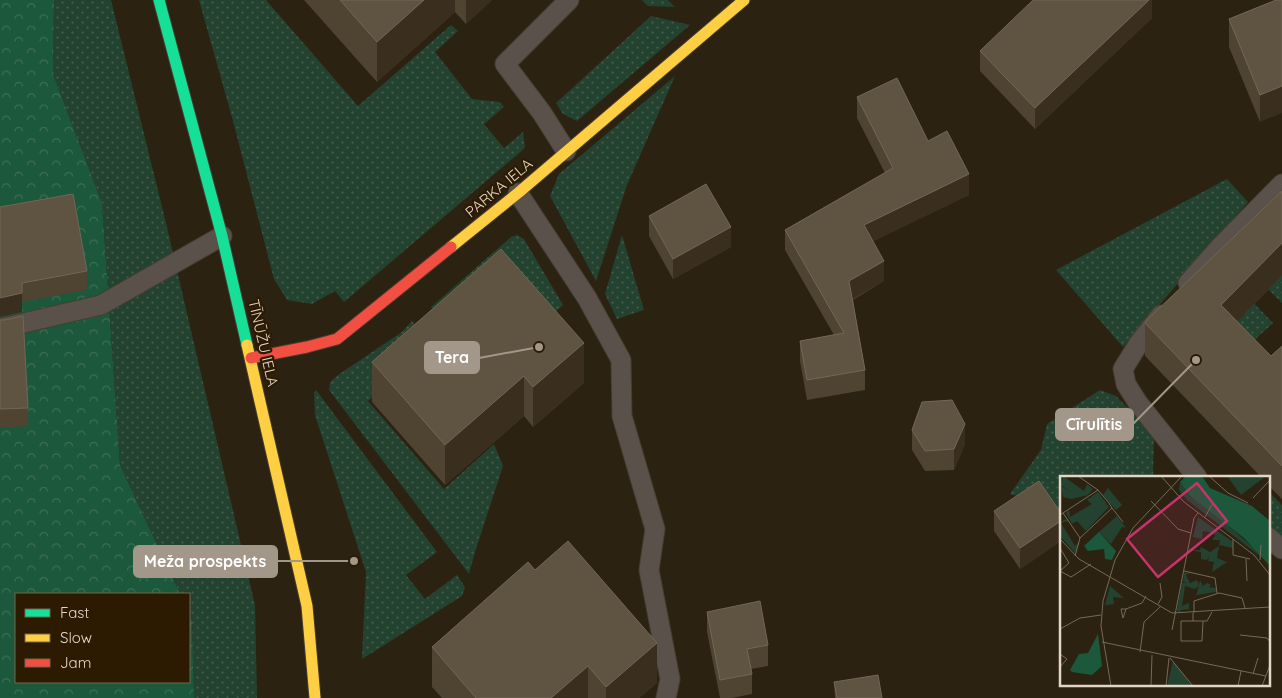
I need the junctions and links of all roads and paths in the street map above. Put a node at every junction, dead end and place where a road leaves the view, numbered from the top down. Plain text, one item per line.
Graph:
1 (159, 0) edge
2 (569, 0) edge
3 (744, 0) edge
4 (566, 151) junction
5 (1282, 184) edge
6 (518, 193) junction
7 (222, 236) junction
8 (2, 328) edge
9 (251, 358) junction
10 (1196, 476) edge
11 (1270, 539) edge
12 (1282, 548) edge
13 (315, 698) edge
14 (666, 698) edge

1 - 7 main road, TĪNŪŽU IELA
2 - 4 lane
3 - 4 main road, PARKA IELA
4 - 6 main road, PARKA IELA
5 - 10 lane
6 - 9 main road, PARKA IELA
6 - 14 lane
7 - 8 lane
7 - 9 main road, TĪNŪŽU IELA
9 - 13 main road, TĪNŪŽU IELA
11 - 12 lane

